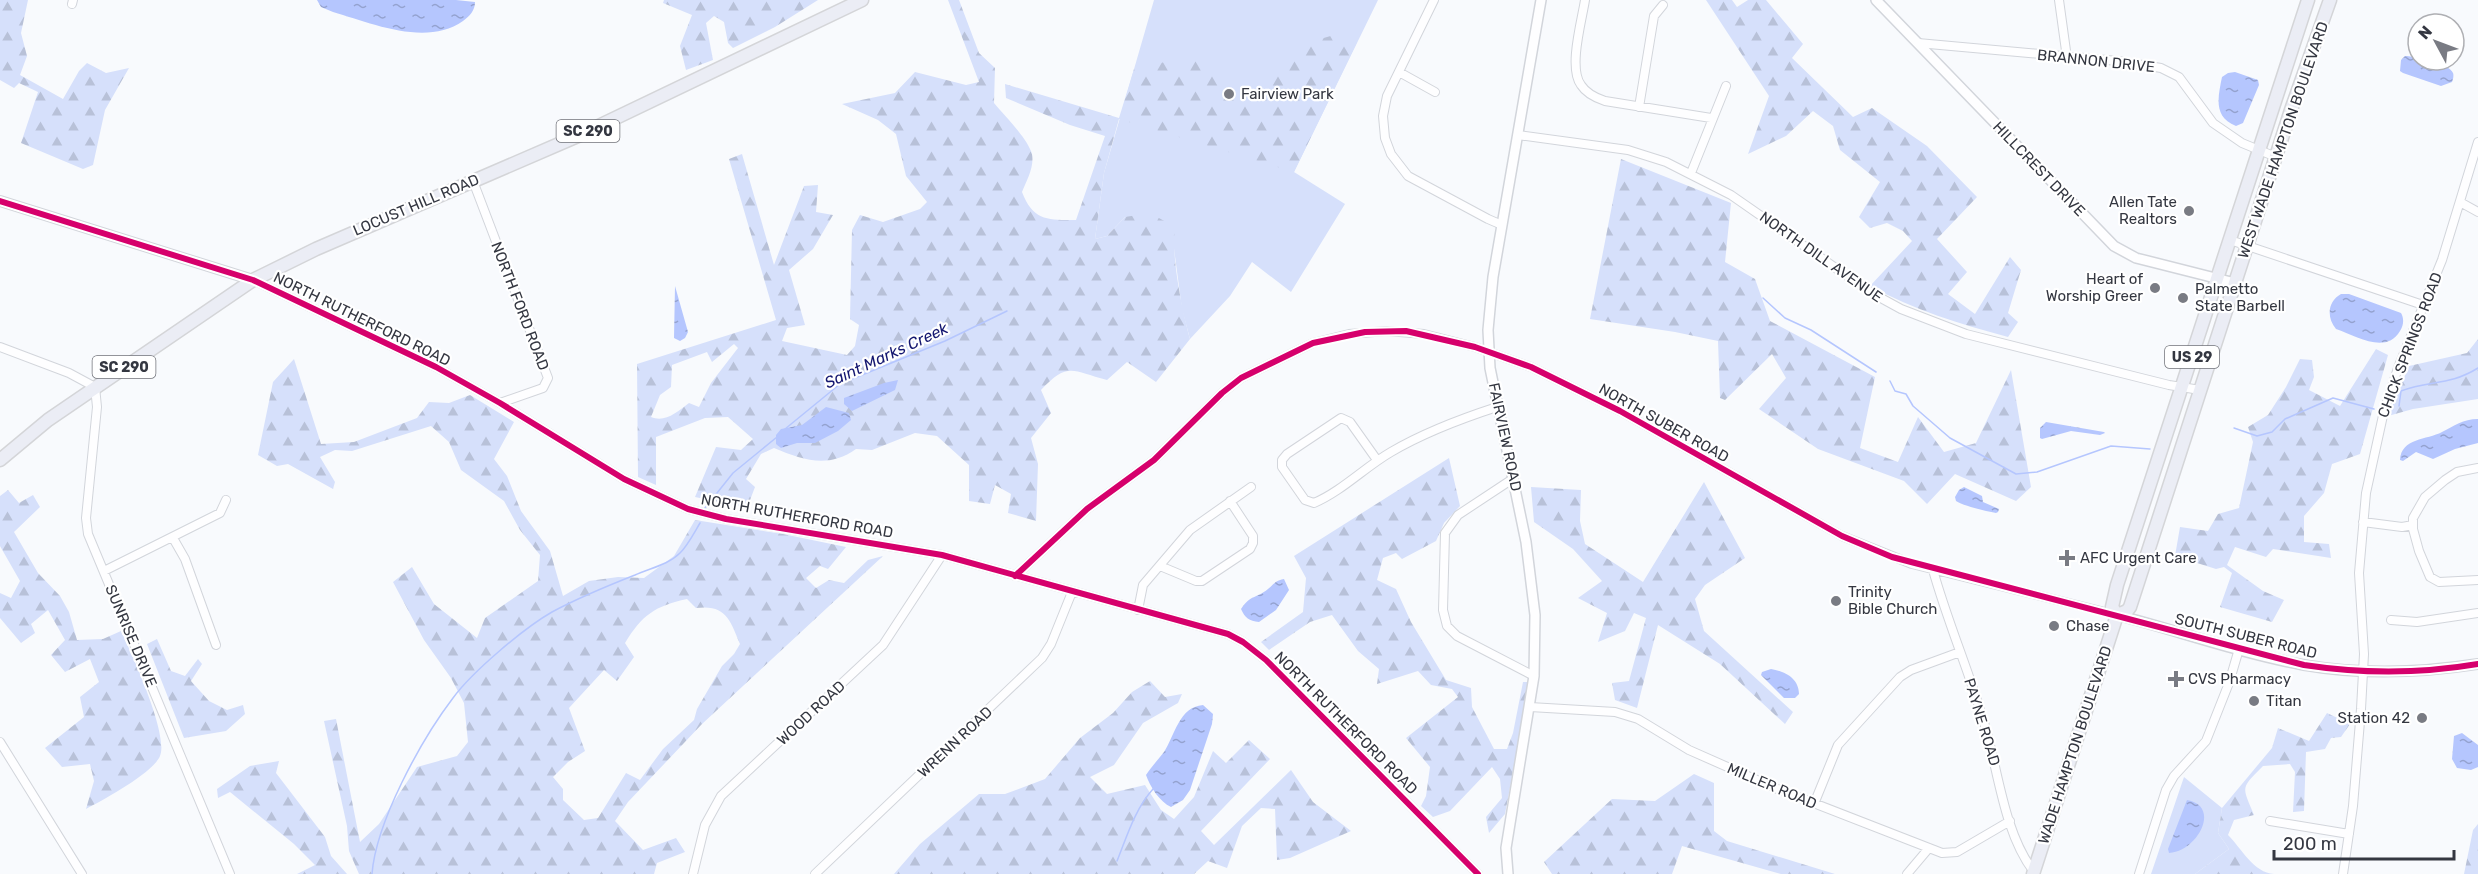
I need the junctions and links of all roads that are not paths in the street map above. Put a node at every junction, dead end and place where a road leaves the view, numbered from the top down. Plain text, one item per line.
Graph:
1 (862, 0) edge
2 (1434, 0) edge
3 (1541, 0) edge
4 (1585, 0) edge
5 (1876, 0) edge
6 (2059, 0) edge
7 (2308, 0) edge
8 (2330, 0) edge
9 (847, 3) edge
10 (1663, 5) dead end
11 (1918, 43) junction
12 (2067, 58) junction
13 (1399, 72) junction
14 (1725, 87) dead end
15 (1435, 92) dead end
16 (1639, 106) junction
17 (1711, 118) junction
18 (1518, 135) junction
19 (2478, 142) edge
20 (2260, 150) junction
21 (2276, 157) junction
22 (1691, 174) junction
23 (473, 181) junction
24 (0, 201) edge
25 (2460, 202) junction
26 (2478, 212) edge
27 (1502, 225) junction
28 (2230, 240) junction
29 (2247, 246) junction
30 (2218, 279) junction
31 (253, 280) junction
32 (2235, 283) junction
33 (2423, 305) junction
34 (0, 347) edge
35 (1489, 351) junction
36 (2183, 386) junction
37 (95, 387) junction
38 (2200, 390) junction
39 (500, 403) junction
40 (1497, 407) junction
41 (0, 460) edge
42 (1377, 460) junction
43 (2478, 468) edge
44 (1514, 478) junction
45 (1251, 487) dead end
46 (226, 500) dead end
47 (1230, 501) junction
48 (2363, 522) junction
49 (2413, 525) junction
50 (173, 538) junction
51 (942, 555) junction
52 (1160, 566) junction
53 (1933, 570) junction
54 (104, 571) junction
55 (1015, 576) junction
56 (2478, 580) edge
57 (1072, 592) junction
58 (1138, 610) junction
59 (2478, 613) edge
60 (2117, 615) junction
61 (2391, 620) dead end
62 (216, 645) dead end
63 (2239, 649) junction
64 (1960, 652) junction
65 (2478, 664) edge
66 (2363, 671) junction
67 (1534, 676) junction
68 (1530, 707) junction
69 (0, 742) edge
70 (1814, 804) junction
71 (2010, 821) junction
72 (2270, 821) dead end
73 (2349, 834) junction
74 (1929, 848) junction
75 (2033, 873) edge
76 (82, 874) edge
77 (230, 874) edge
78 (693, 874) edge
79 (815, 874) edge
80 (1478, 874) edge
81 (1508, 874) edge
82 (1907, 874) edge
83 (2139, 874) edge
84 (2343, 874) edge

1 - 9 main road, LOCUST HILL ROAD / SC 290
2 - 13 street
3 - 18 street, FAIRVIEW ROAD
4 - 16 street
5 - 11 street, HILLCREST DRIVE
6 - 12 street
7 - 20 main road, WEST WADE HAMPTON BOULEVARD / US 29
8 - 21 main road, WEST WADE HAMPTON BOULEVARD / US 29
9 - 23 main road, LOCUST HILL ROAD / SC 290
10 - 16 street
11 - 12 street, BRANNON DRIVE
11 - 30 street, HILLCREST DRIVE
12 - 20 street, BRANNON DRIVE
13 - 15 street
13 - 27 street
14 - 17 street
16 - 17 street
17 - 22 street
18 - 22 street, NORTH DILL AVENUE
18 - 27 street, FAIRVIEW ROAD
19 - 25 street, CHICK SPRINGS ROAD
20 - 21 street, BRANNON DRIVE
20 - 28 main road, WEST WADE HAMPTON BOULEVARD / US 29
21 - 29 main road, WEST WADE HAMPTON BOULEVARD / US 29
22 - 36 street, NORTH DILL AVENUE
23 - 31 main road, LOCUST HILL ROAD / SC 290
23 - 39 street, NORTH FORD ROAD
24 - 31 street, NORTH RUTHERFORD ROAD
25 - 26 street
25 - 33 street, CHICK SPRINGS ROAD
27 - 35 street, FAIRVIEW ROAD
28 - 29 street
28 - 30 main road, WEST WADE HAMPTON BOULEVARD / US 29
29 - 32 main road, WEST WADE HAMPTON BOULEVARD / US 29
29 - 33 street
30 - 32 street, HILLCREST DRIVE
30 - 36 main road, WEST WADE HAMPTON BOULEVARD / US 29
31 - 37 main road, LOCUST HILL ROAD / SC 290
31 - 39 street, NORTH RUTHERFORD ROAD
32 - 38 main road, WEST WADE HAMPTON BOULEVARD / US 29
33 - 48 street, CHICK SPRINGS ROAD
34 - 37 street
35 - 40 street, FAIRVIEW ROAD
35 - 53 street, NORTH SUBER ROAD
35 - 55 street, NORTH SUBER ROAD
36 - 38 street, NORTH DILL AVENUE
36 - 60 main road, WEST WADE HAMPTON BOULEVARD / US 29
37 - 41 main road, LOCUST HILL ROAD / SC 290
37 - 54 street, SUNRISE DRIVE
38 - 60 main road, WEST WADE HAMPTON BOULEVARD / US 29
39 - 51 street, NORTH RUTHERFORD ROAD
40 - 42 street
40 - 44 street, FAIRVIEW ROAD
42 - 42 street
43 - 49 street
44 - 67 street, FAIRVIEW ROAD
44 - 67 street
45 - 47 street
46 - 50 street
47 - 52 street
47 - 52 street
48 - 49 street
48 - 66 street, CHICK SPRINGS ROAD
49 - 56 street
50 - 54 street
50 - 62 street
51 - 55 street, NORTH RUTHERFORD ROAD
51 - 78 street, WOOD ROAD
52 - 58 street
53 - 60 street, NORTH SUBER ROAD
53 - 64 street, PAYNE ROAD
54 - 77 street, SUNRISE DRIVE
55 - 57 street, NORTH RUTHERFORD ROAD
57 - 58 street, NORTH RUTHERFORD ROAD
57 - 79 street, WRENN ROAD
58 - 80 street, NORTH RUTHERFORD ROAD
59 - 61 street
60 - 63 street, SOUTH SUBER ROAD
60 - 75 main road, WADE HAMPTON BOULEVARD / US 29
63 - 66 street, SOUTH SUBER ROAD
63 - 83 street
64 - 70 street
64 - 71 street, PAYNE ROAD
65 - 66 street, SOUTH SUBER ROAD
66 - 73 street, CHICK SPRINGS ROAD
67 - 68 street, FAIRVIEW ROAD
68 - 70 street, MILLER ROAD
68 - 81 street, FAIRVIEW ROAD
69 - 76 street
70 - 74 street, MILLER ROAD
71 - 74 street, MILLER ROAD
71 - 75 street, PAYNE ROAD
72 - 73 street
73 - 84 street, CHICK SPRINGS ROAD
74 - 82 street

